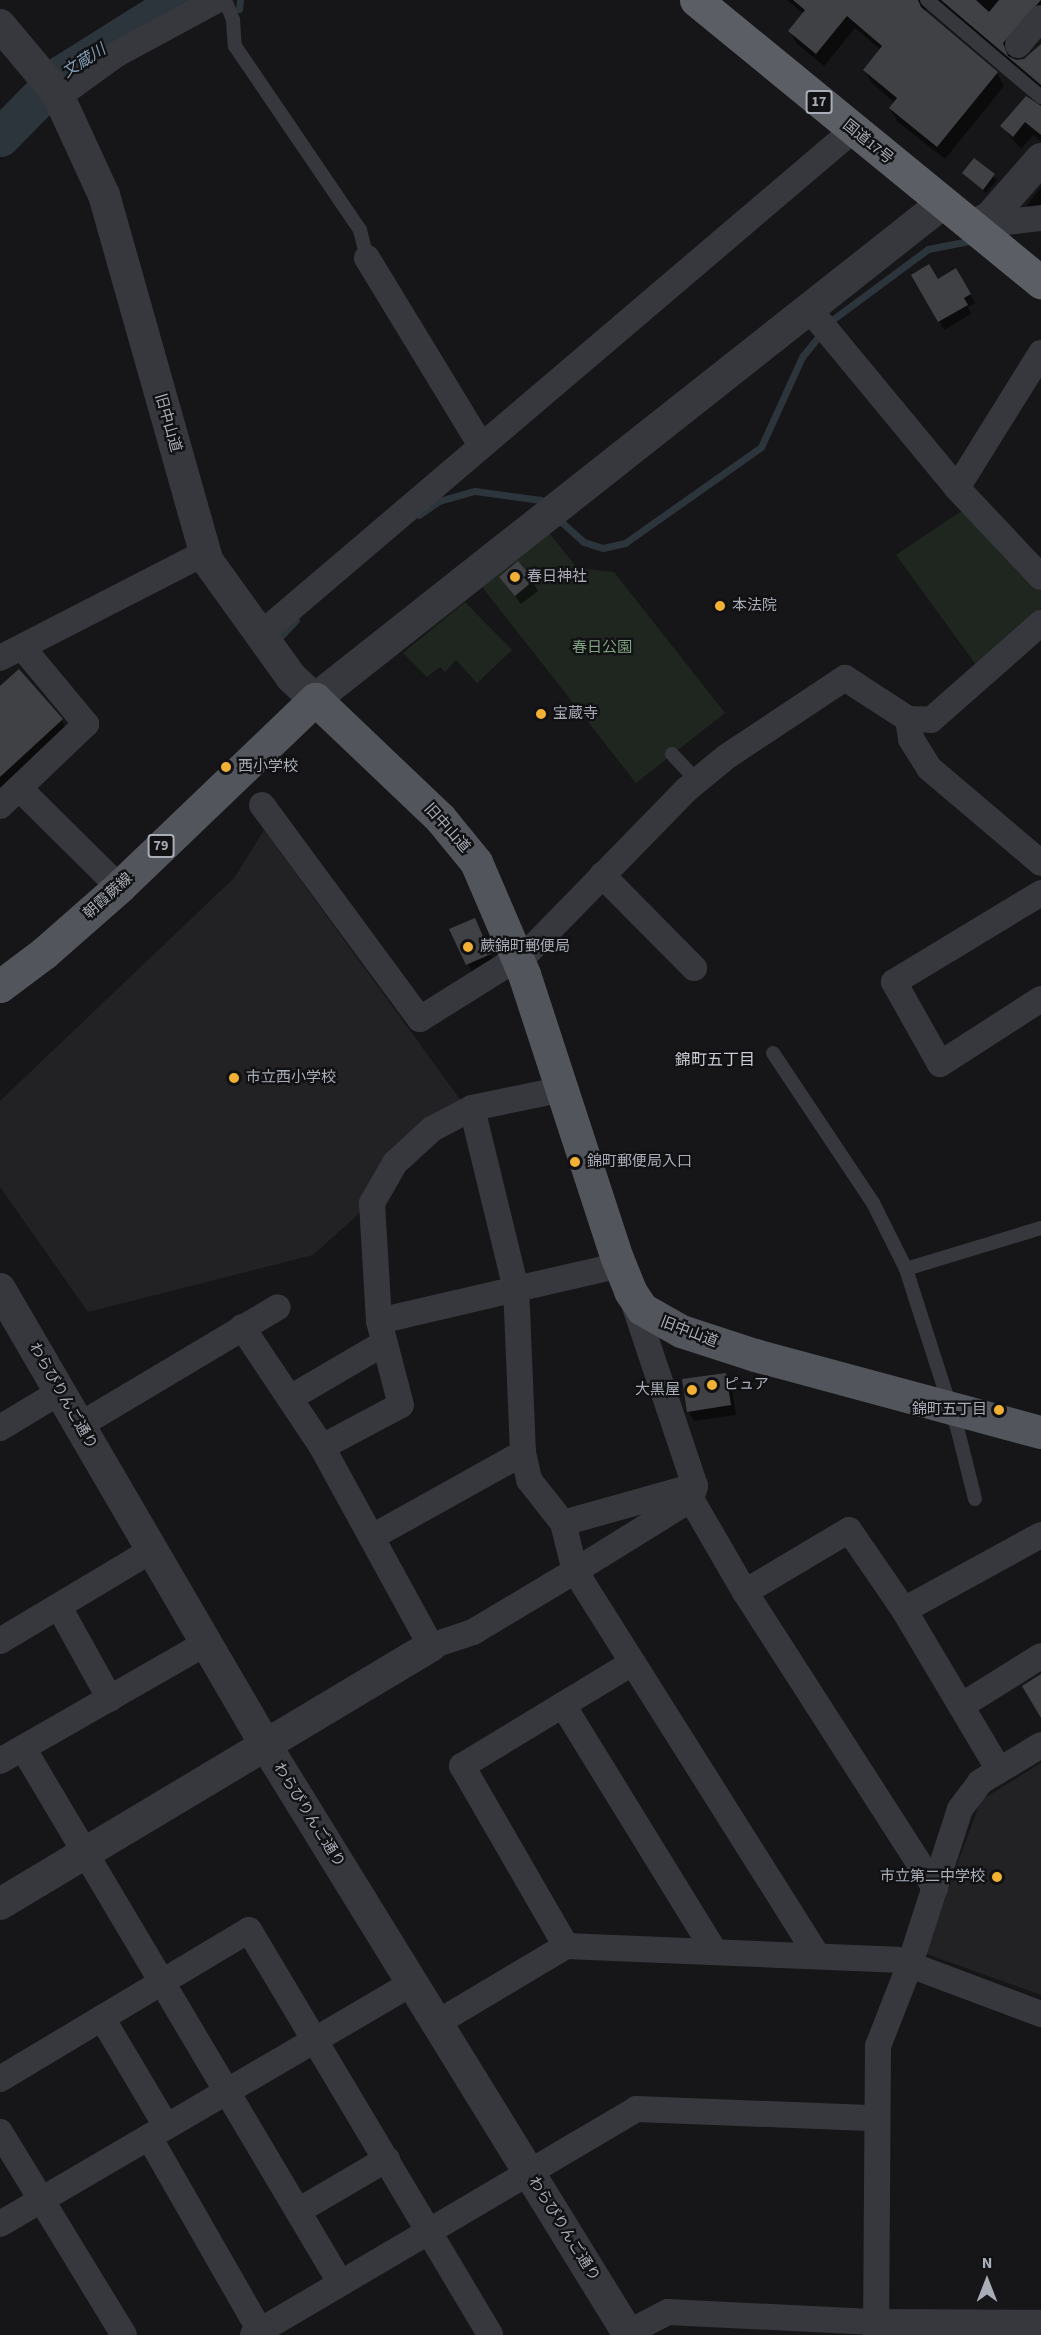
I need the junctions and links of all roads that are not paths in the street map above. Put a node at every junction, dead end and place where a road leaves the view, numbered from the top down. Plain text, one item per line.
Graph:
1 (217, 0) edge
2 (225, 0) edge
3 (696, 0) edge
4 (927, 0) edge
5 (1041, 18) edge
6 (0, 26) edge
7 (1018, 45) dead end
8 (53, 87) junction
9 (1041, 97) edge
10 (853, 130) junction
11 (1041, 159) edge
12 (943, 203) junction
13 (1041, 218) edge
14 (983, 233) junction
15 (367, 258) joint
16 (1041, 282) edge
17 (819, 322) junction
18 (1041, 353) edge
19 (480, 444) junction
20 (957, 488) junction
21 (204, 553) junction
22 (1041, 577) edge
23 (1041, 623) edge
24 (261, 634) junction
25 (11, 652) edge
26 (315, 699) junction
27 (908, 719) junction
28 (672, 754) dead end
29 (697, 781) junction
30 (19, 788) junction
31 (262, 805) dead end
32 (0, 806) edge
33 (1041, 863) edge
34 (602, 876) junction
35 (119, 887) junction
36 (1041, 893) edge
37 (518, 958) junction
38 (694, 968) dead end
39 (0, 986) edge
40 (1041, 999) edge
41 (773, 1053) dead end
42 (564, 1089) junction
43 (471, 1108) junction
44 (1041, 1228) edge
45 (906, 1269) junction
46 (625, 1278) junction
47 (516, 1288) junction
48 (0, 1289) edge
49 (278, 1307) dead end
50 (242, 1327) junction
51 (381, 1332) junction
52 (60, 1392) junction
53 (290, 1398) junction
54 (950, 1408) junction
55 (80, 1425) junction
56 (0, 1428) edge
57 (1041, 1432) edge
58 (322, 1447) junction
59 (523, 1453) junction
60 (693, 1492) junction
61 (975, 1499) dead end
62 (563, 1523) junction
63 (1041, 1535) edge
64 (372, 1537) junction
65 (152, 1550) junction
66 (575, 1571) junction
67 (746, 1592) junction
68 (59, 1607) junction
69 (904, 1610) junction
70 (0, 1641) edge
71 (206, 1643) junction
72 (431, 1646) junction
73 (1041, 1656) edge
74 (632, 1663) junction
75 (110, 1700) junction
76 (563, 1705) junction
77 (961, 1706) junction
78 (265, 1744) junction
79 (1041, 1745) edge
80 (23, 1748) junction
81 (0, 1761) edge
82 (999, 1770) junction
83 (85, 1852) junction
84 (934, 1888) junction
85 (0, 1904) edge
86 (566, 1946) junction
87 (715, 1952) junction
88 (817, 1956) junction
89 (909, 1967) junction
90 (162, 1982) junction
91 (412, 1983) junction
92 (1041, 2014) edge
93 (102, 2018) junction
94 (436, 2023) junction
95 (315, 2040) junction
96 (0, 2079) edge
97 (227, 2090) junction
98 (875, 2118) junction
99 (157, 2131) junction
100 (0, 2132) edge
101 (387, 2159) junction
102 (528, 2171) junction
103 (41, 2199) junction
104 (298, 2211) junction
105 (0, 2224) edge
106 (430, 2230) junction
107 (340, 2282) junction
108 (1041, 2323) edge
109 (876, 2329) edge
110 (257, 2333) edge
111 (628, 2334) edge
112 (124, 2335) edge
113 (490, 2335) edge

1 - 8 street
2 - 15 lane
3 - 10 highway, 国道17号 / 17
4 - 9 lane
5 - 7 street
6 - 8 street, 旧中山道
8 - 21 street, 旧中山道
10 - 12 highway, 国道17号 / 17
10 - 19 street
11 - 14 street
12 - 14 highway, 国道17号 / 17
12 - 17 street
13 - 14 street
14 - 16 highway, 国道17号 / 17
15 - 19 street
17 - 20 street
17 - 26 street
18 - 20 street
19 - 24 street
20 - 22 street
21 - 24 street, 旧中山道
21 - 25 street
23 - 27 street
24 - 26 street, 旧中山道
25 - 30 street
26 - 35 main road, 朝霞蕨線 / 79
26 - 37 main road, 旧中山道
27 - 29 street
27 - 33 street
28 - 29 lane
29 - 34 street
30 - 32 street
30 - 35 street
31 - 37 street
34 - 37 street
34 - 38 street
35 - 39 main road, 朝霞蕨線 / 79
36 - 40 street
37 - 42 main road, 旧中山道
41 - 45 lane
42 - 43 street
42 - 46 main road, 旧中山道
43 - 47 street
43 - 51 street
44 - 45 lane
45 - 54 lane
46 - 47 street
46 - 54 main road, 旧中山道
46 - 60 street
47 - 51 street
47 - 59 street
48 - 52 street, わらびりんご通り
49 - 50 street
50 - 53 street
50 - 55 street
51 - 53 street
51 - 58 street
52 - 55 street, わらびりんご通り
52 - 56 street
53 - 58 street
54 - 57 main road, 旧中山道
54 - 61 lane
55 - 65 street, わらびりんご通り
58 - 64 street
59 - 62 street
59 - 64 street
60 - 62 street
60 - 66 street
60 - 67 street
62 - 66 street
63 - 69 street
64 - 72 street
65 - 68 street
65 - 71 street, わらびりんご通り
66 - 72 street
66 - 74 street
67 - 69 street
67 - 84 street
68 - 70 street
68 - 75 street
69 - 77 street
71 - 75 street
71 - 78 street, わらびりんご通り
72 - 78 street
73 - 77 street
74 - 76 street
74 - 88 street
75 - 80 street
76 - 86 street
76 - 87 street
77 - 82 street
78 - 83 street
78 - 91 street, わらびりんご通り
79 - 82 street
80 - 81 street
80 - 83 street
82 - 84 street
83 - 85 street
83 - 90 street
84 - 89 street
86 - 87 street
86 - 94 street
87 - 88 street
88 - 89 street
89 - 92 street
89 - 98 street
90 - 93 street
90 - 95 street
90 - 97 street
91 - 94 street, わらびりんご通り
91 - 95 street
93 - 96 street
93 - 99 street
94 - 102 street, わらびりんご通り
95 - 97 street
95 - 101 street
97 - 99 street
97 - 104 street
98 - 102 street
98 - 109 street
99 - 103 street
99 - 110 street
100 - 103 street
101 - 104 street
101 - 106 street
102 - 106 street
102 - 111 street, わらびりんご通り
103 - 105 street
103 - 112 street
104 - 107 street
106 - 107 street
106 - 113 street
107 - 110 street
108 - 109 street
109 - 111 street

